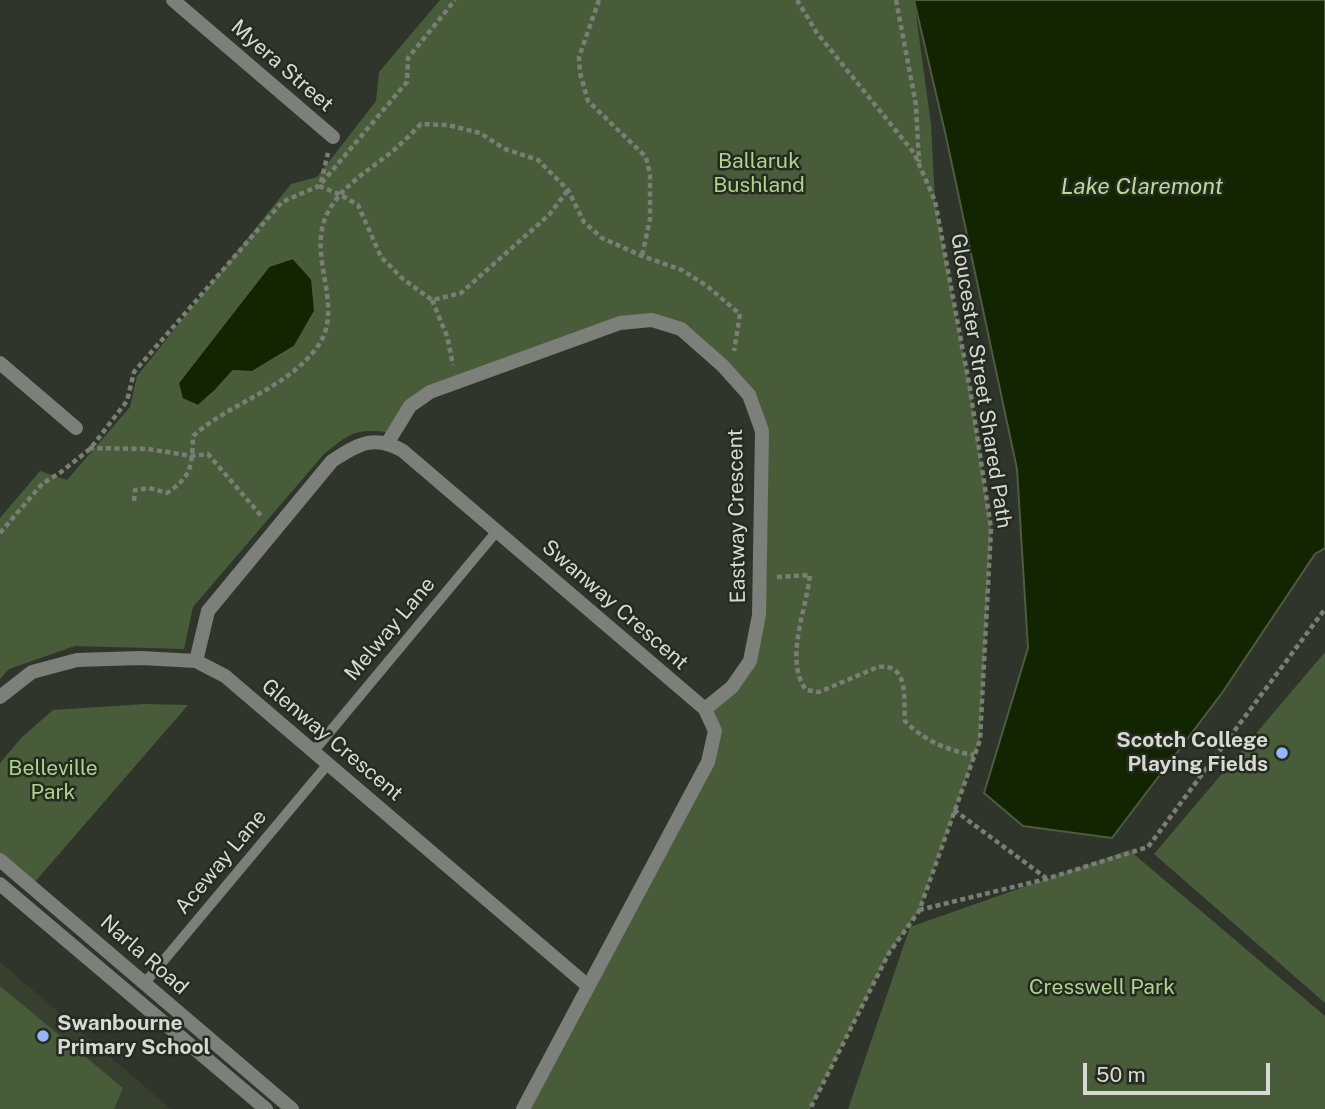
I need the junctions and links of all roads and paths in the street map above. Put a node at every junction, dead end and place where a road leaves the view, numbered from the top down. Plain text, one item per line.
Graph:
1 (173, 0) edge
2 (454, 0) edge
3 (599, 0) edge
4 (797, 0) edge
5 (896, 0) edge
6 (333, 137) joint
7 (919, 166) junction
8 (319, 186) junction
9 (568, 190) junction
10 (339, 194) junction
11 (642, 256) junction
12 (432, 300) junction
13 (0, 363) edge
14 (723, 366) junction
15 (456, 384) junction
16 (76, 428) joint
17 (388, 442) junction
18 (90, 449) junction
19 (192, 456) junction
20 (134, 501) dead end
21 (266, 521) dead end
22 (497, 531) junction
23 (0, 533) edge
24 (761, 578) junction
25 (1325, 609) edge
26 (196, 660) junction
27 (2, 699) edge
28 (705, 709) junction
29 (313, 752) junction
30 (974, 755) junction
31 (328, 764) junction
32 (954, 810) junction
33 (0, 860) edge
34 (1046, 879) junction
35 (0, 884) edge
36 (919, 911) junction
37 (144, 984) junction
38 (588, 986) junction
39 (266, 1109) edge
40 (292, 1109) edge
41 (523, 1109) edge
42 (810, 1109) edge

1 - 6 street, Myera Street
2 - 8 path
3 - 11 path
4 - 7 path, Gloucester Street Shared Path
5 - 7 path
6 - 8 path
7 - 30 path, Gloucester Street Shared Path
8 - 10 path
8 - 18 path
9 - 10 path
9 - 11 path
9 - 12 path
10 - 12 path
10 - 19 path
11 - 14 path
12 - 15 path
13 - 16 street
14 - 15 street, Eastway Crescent
14 - 24 street, Eastway Crescent
15 - 17 street, Eastway Crescent
16 - 18 path
17 - 22 street, Swanway Crescent
17 - 26 street
18 - 19 path
18 - 23 path
19 - 20 path
19 - 21 path
22 - 28 street, Swanway Crescent
22 - 29 lane, Melway Lane
24 - 28 street, Eastway Crescent
24 - 30 path
25 - 34 path
26 - 27 street, Glenway Crescent
26 - 29 street, Glenway Crescent
28 - 38 street
29 - 31 street, Glenway Crescent
30 - 32 path, Gloucester Street Shared Path
31 - 37 lane, Aceway Lane
31 - 38 street, Glenway Crescent
32 - 34 path
32 - 36 path, Gloucester Street Shared Path
33 - 37 street, Narla Road
34 - 36 path
35 - 39 street, Narla Road
36 - 42 path, Gloucester Street Shared Path
37 - 40 street, Narla Road
38 - 41 street

